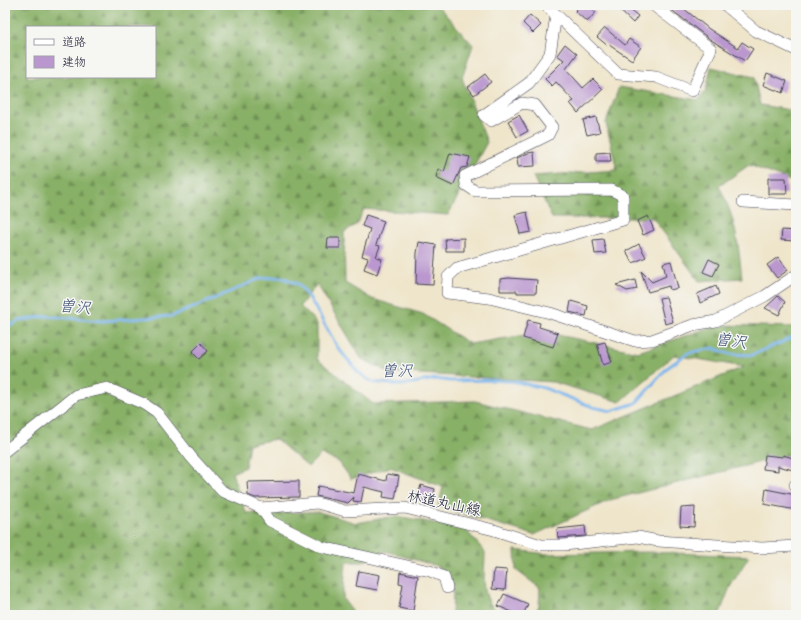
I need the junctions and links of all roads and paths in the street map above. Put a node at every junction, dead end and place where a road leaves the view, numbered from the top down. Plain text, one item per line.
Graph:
1 (546, 5) edge
2 (653, 5) edge
3 (726, 5) edge
4 (556, 14) junction
5 (796, 50) edge
6 (743, 202) dead end
7 (796, 205) edge
8 (796, 275) edge
9 (5, 451) edge
10 (261, 508) junction
11 (796, 546) edge
12 (447, 588) dead end

1 - 4 street
2 - 4 street
3 - 5 street
4 - 8 street
6 - 7 street
9 - 10 street, 林道丸山線
10 - 11 street, 林道丸山線
10 - 12 street

